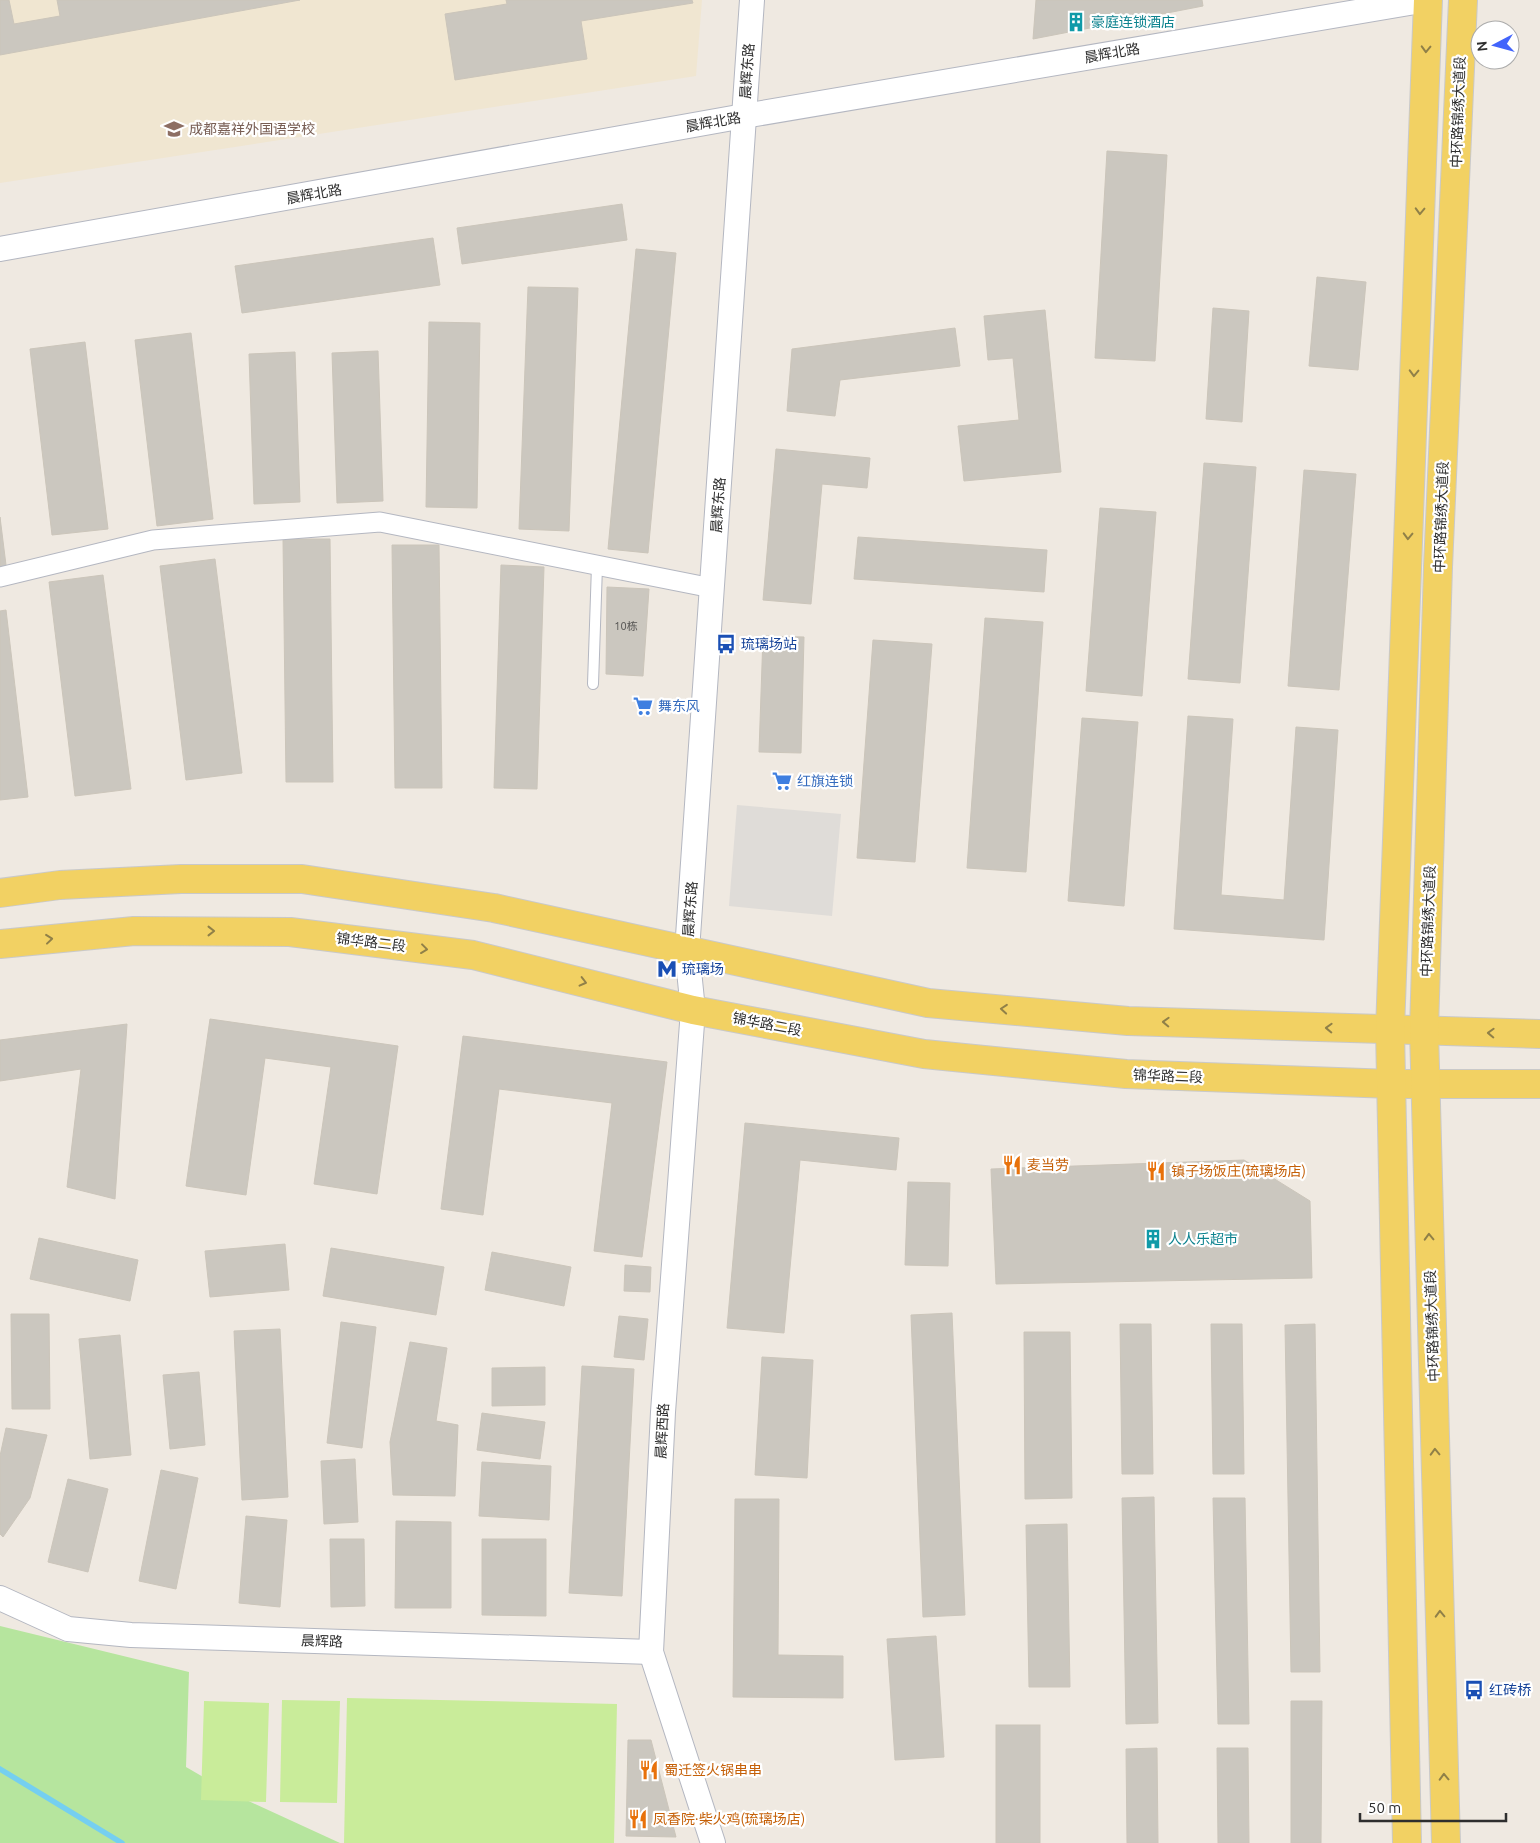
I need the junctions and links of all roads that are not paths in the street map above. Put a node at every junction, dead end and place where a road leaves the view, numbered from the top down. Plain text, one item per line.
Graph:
1 (752, 0) edge
2 (1427, 0) edge
3 (1463, 0) edge
4 (744, 116) junction
5 (0, 249) edge
6 (597, 566) junction
7 (0, 578) edge
8 (712, 588) junction
9 (593, 684) dead end
10 (0, 893) edge
11 (0, 944) edge
12 (687, 951) junction
13 (693, 1010) junction
14 (1390, 1030) junction
15 (1424, 1030) junction
16 (1540, 1034) edge
17 (1392, 1084) junction
18 (1425, 1084) junction
19 (1540, 1084) edge
20 (0, 1598) edge
21 (650, 1652) junction
22 (713, 1843) edge
23 (1407, 1843) edge
24 (1446, 1843) edge

1 - 4 street, 晨辉东路
2 - 4 street, 晨辉北路
2 -> 14 main road
3 - 15 main road, 中环路锦绣大道段
4 - 5 street, 晨辉北路
4 - 8 street, 晨辉东路
6 - 7 street
6 - 8 street
6 - 9 lane
8 - 12 street, 晨辉东路
10 - 12 main road
11 -> 13 main road, 锦华路二段
12 - 13 street, 晨辉东路
14 -> 12 main road
13 - 17 main road, 锦华路二段
13 - 21 street, 晨辉西路
14 - 15 main road
14 - 17 main road
16 -> 15 main road
15 - 18 main road, 中环路锦绣大道段
17 - 18 main road, 锦华路二段
17 - 23 main road
18 - 19 main road, 锦华路二段
24 -> 18 main road, 中环路锦绣大道段
20 - 21 street, 晨辉路
21 - 22 street, 晨辉西路

